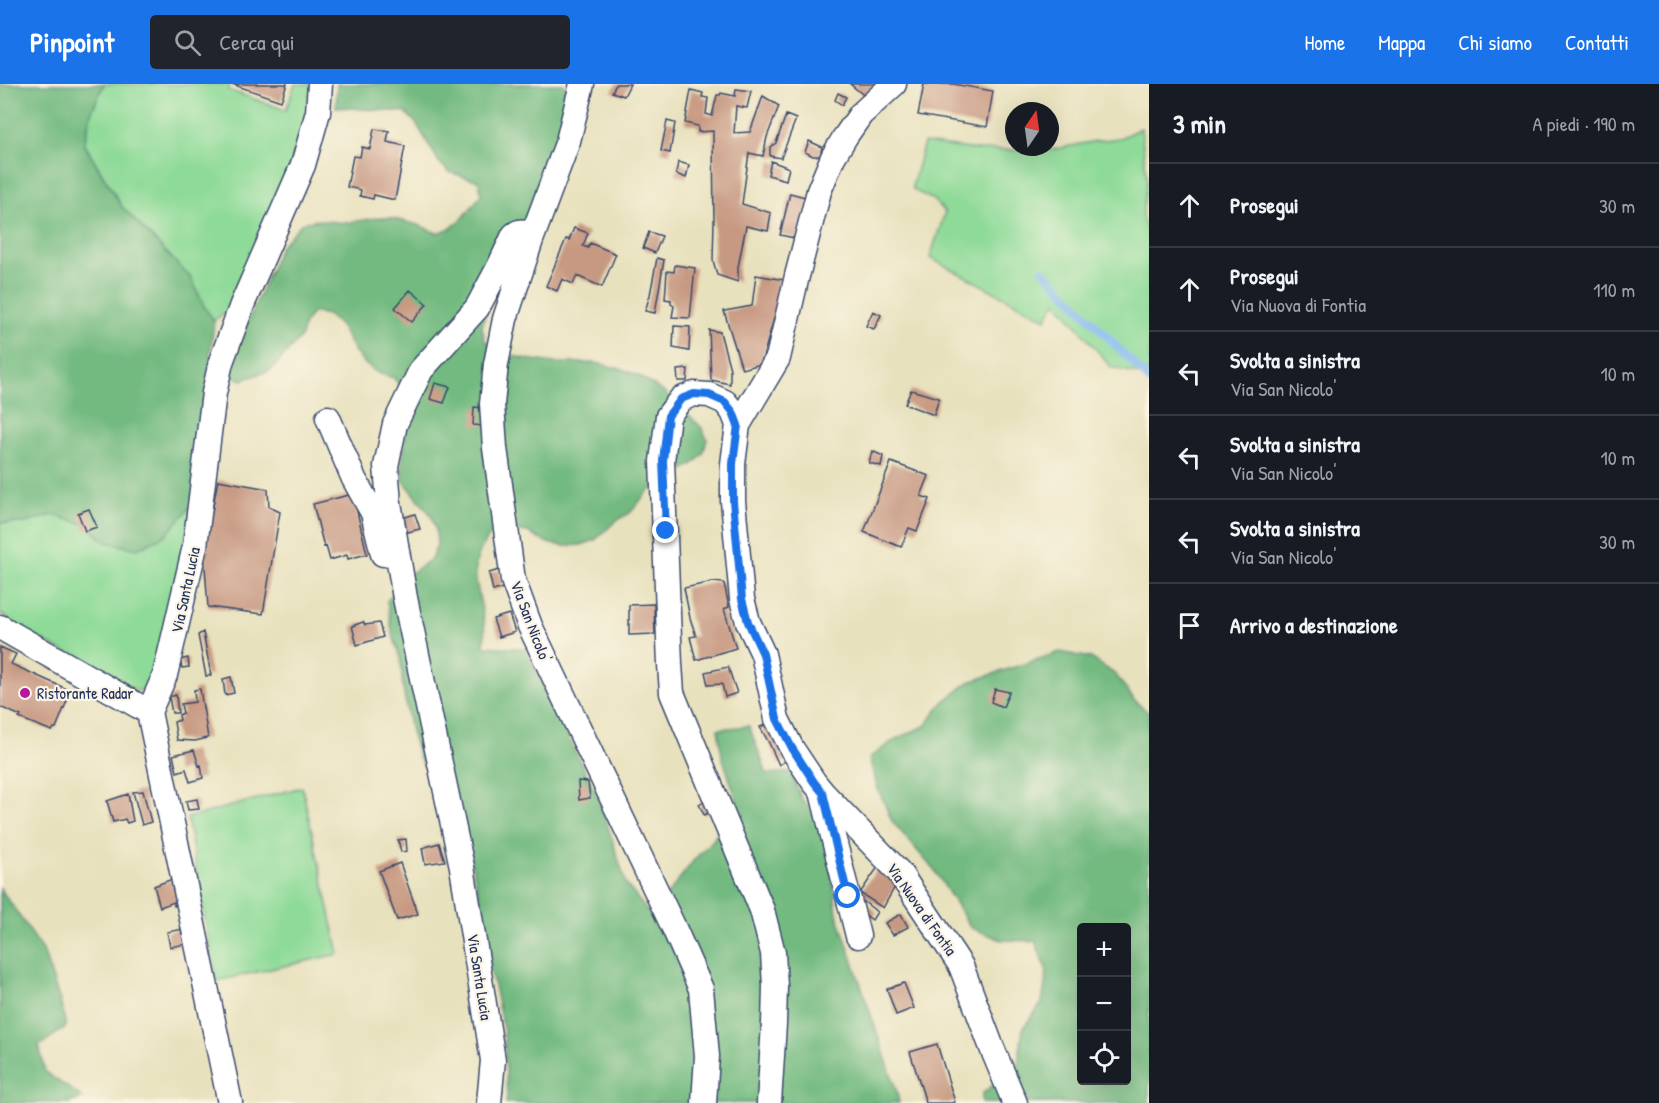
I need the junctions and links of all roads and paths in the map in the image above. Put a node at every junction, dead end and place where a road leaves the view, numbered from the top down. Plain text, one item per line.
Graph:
1 (320, 84) edge
2 (582, 84) edge
3 (894, 84) edge
4 (531, 240) junction
5 (328, 417) dead end
6 (738, 425) junction
7 (401, 576) junction
8 (0, 627) edge
9 (149, 712) junction
10 (823, 793) junction
11 (858, 936) dead end
12 (230, 1103) edge
13 (489, 1103) edge
14 (704, 1103) edge
15 (769, 1103) edge
16 (1015, 1103) edge

1 - 9 street, Via Santa Lucia
2 - 4 street, Via San Nicolo'
3 - 6 street
4 - 7 street, Via Santa Lucia
4 - 14 street, Via San Nicolo'
5 - 7 street
6 - 10 street, Via Nuova di Fontia
6 - 15 street
7 - 13 street, Via Santa Lucia
8 - 9 street
9 - 12 street
10 - 11 street
10 - 16 street, Via Nuova di Fontia

